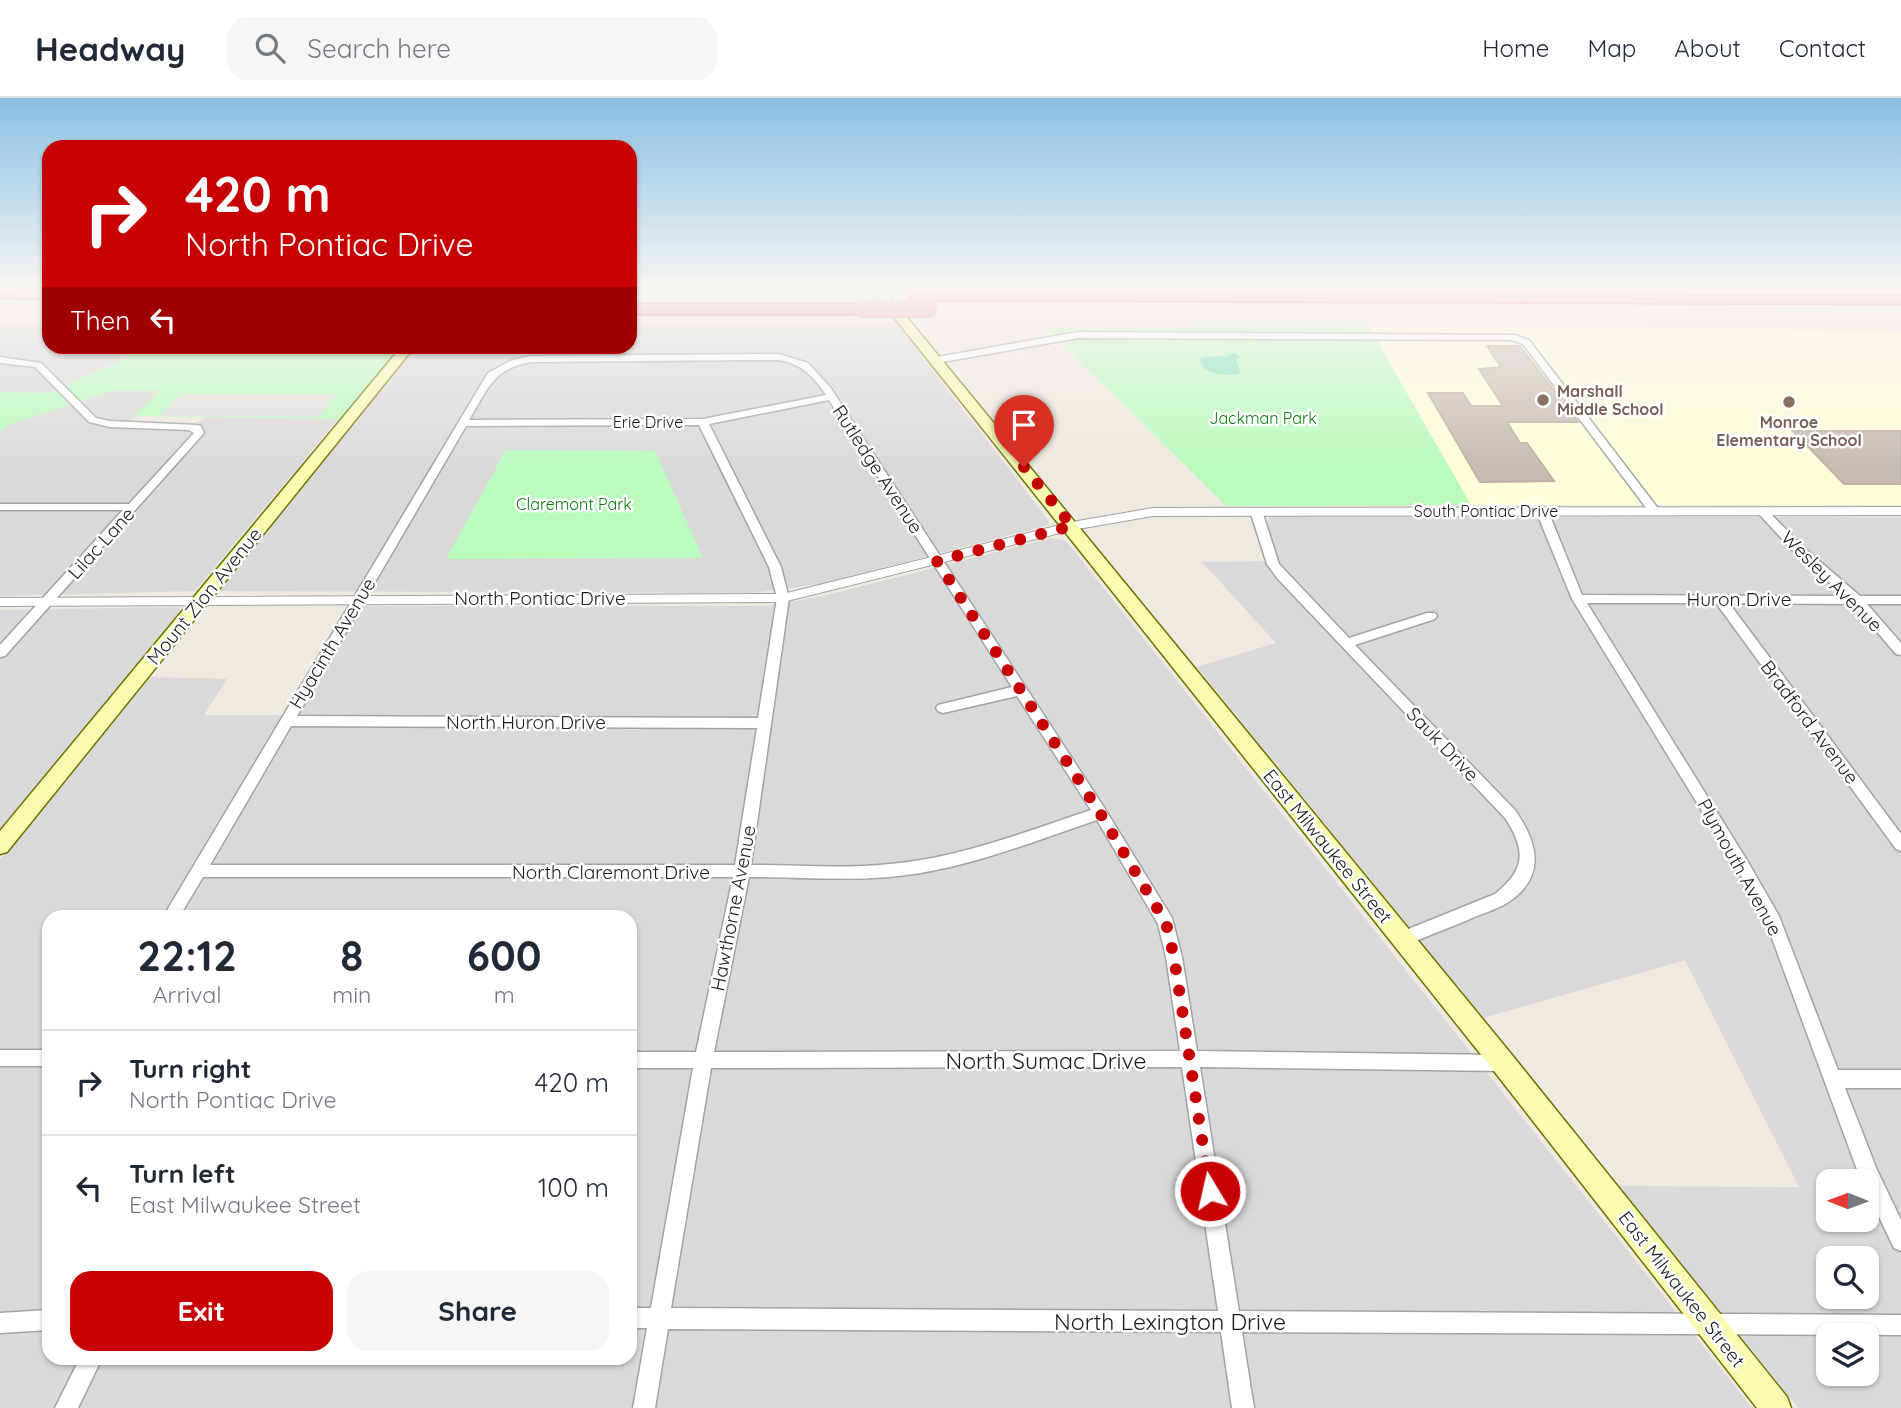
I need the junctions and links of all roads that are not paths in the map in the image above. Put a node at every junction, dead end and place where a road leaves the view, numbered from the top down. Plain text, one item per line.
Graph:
1 (927, 348) edge
2 (1004, 348) edge
3 (1532, 348) edge
4 (402, 354) edge
5 (0, 360) edge
6 (937, 360) junction
7 (496, 371) joint
8 (832, 397) junction
9 (703, 422) junction
10 (461, 424) junction
11 (133, 507) junction
12 (0, 508) edge
13 (1256, 511) junction
14 (1542, 511) junction
15 (1654, 511) junction
16 (1762, 511) junction
17 (1901, 511) edge
18 (1072, 526) junction
19 (937, 561) junction
20 (783, 598) junction
21 (1578, 598) junction
22 (358, 599) junction
23 (1718, 599) junction
24 (1856, 599) junction
25 (200, 600) junction
26 (1901, 600) edge
27 (0, 602) edge
28 (49, 602) junction
29 (1431, 617) dead end
30 (1346, 643) junction
31 (1901, 651) edge
32 (0, 653) edge
33 (1021, 690) junction
34 (943, 708) dead end
35 (285, 721) junction
36 (766, 723) junction
37 (1100, 813) junction
38 (1901, 845) edge
39 (0, 846) edge
40 (198, 871) junction
41 (742, 872) junction
42 (175, 910) edge
43 (1402, 939) junction
44 (0, 1058) edge
45 (42, 1058) edge
46 (1189, 1059) junction
47 (637, 1060) edge
48 (703, 1061) junction
49 (1503, 1063) junction
50 (1833, 1079) junction
51 (1901, 1079) edge
52 (1901, 1241) edge
53 (637, 1318) edge
54 (659, 1318) junction
55 (42, 1320) edge
56 (0, 1322) edge
57 (1231, 1322) junction
58 (1710, 1325) junction
59 (1901, 1325) edge
60 (88, 1365) edge
61 (66, 1408) edge
62 (644, 1408) edge
63 (1243, 1408) edge
64 (1776, 1408) edge

1 - 6 main road, East Milwaukee Street
2 - 6 street
3 - 15 street
4 - 25 main road, Mount Zion Avenue
5 - 11 street, Lilac Lane
6 - 18 main road, East Milwaukee Street
7 - 8 street, Rutledge Avenue
7 - 10 street, Hyacinth Avenue
8 - 9 street, Erie Drive
8 - 19 street, Rutledge Avenue
9 - 10 street, Erie Drive
9 - 20 street, Hawthorne Avenue
10 - 22 street, Hyacinth Avenue
11 - 12 street
11 - 28 street, Lilac Lane
13 - 14 street, South Pontiac Drive
13 - 18 street, South Pontiac Drive
13 - 30 street, Sauk Drive
14 - 15 street, South Pontiac Drive
14 - 21 street, Plymouth Avenue
15 - 16 street, South Pontiac Drive
16 - 17 street, South Pontiac Drive
16 - 24 street, Wesley Avenue
18 - 19 street, North Pontiac Drive
18 - 43 main road, East Milwaukee Street
19 - 20 street, North Pontiac Drive
19 - 33 street, Rutledge Avenue
20 - 22 street, North Pontiac Drive
20 - 36 street, Hawthorne Avenue
21 - 23 street, Huron Drive
21 - 50 street, Plymouth Avenue
22 - 25 street, North Pontiac Drive
22 - 35 street, Hyacinth Avenue
23 - 24 street, Huron Drive
23 - 38 street, Bradford Avenue
24 - 26 street, Huron Drive
24 - 31 street, Wesley Avenue
25 - 28 street, North Pontiac Drive
25 - 39 main road, Mount Zion Avenue
27 - 28 street, North Pontiac Drive
28 - 32 street, Lilac Lane
29 - 30 street
30 - 43 street, Sauk Drive
33 - 34 street
33 - 37 street, Rutledge Avenue
35 - 36 street, North Huron Drive
35 - 40 street, Hyacinth Avenue
36 - 41 street, Hawthorne Avenue
37 - 41 street, North Claremont Drive
37 - 46 street, Rutledge Avenue
40 - 41 street, North Claremont Drive
40 - 42 street, Hyacinth Avenue
41 - 48 street, Hawthorne Avenue
43 - 49 main road, East Milwaukee Street
44 - 45 street
46 - 48 street, North Sumac Drive
46 - 49 street, North Sumac Drive
46 - 57 street, Rutledge Avenue
47 - 48 street, North Sumac Drive
48 - 54 street, Hawthorne Avenue
49 - 58 main road, East Milwaukee Street
50 - 51 street
50 - 52 street, Plymouth Avenue
53 - 54 street, North Lexington Drive
54 - 57 street, North Lexington Drive
54 - 62 street, Hawthorne Avenue
55 - 56 street
57 - 58 street, North Lexington Drive
57 - 63 street, Rutledge Avenue
58 - 59 street, North Lexington Drive
58 - 64 main road, East Milwaukee Street
60 - 61 street

